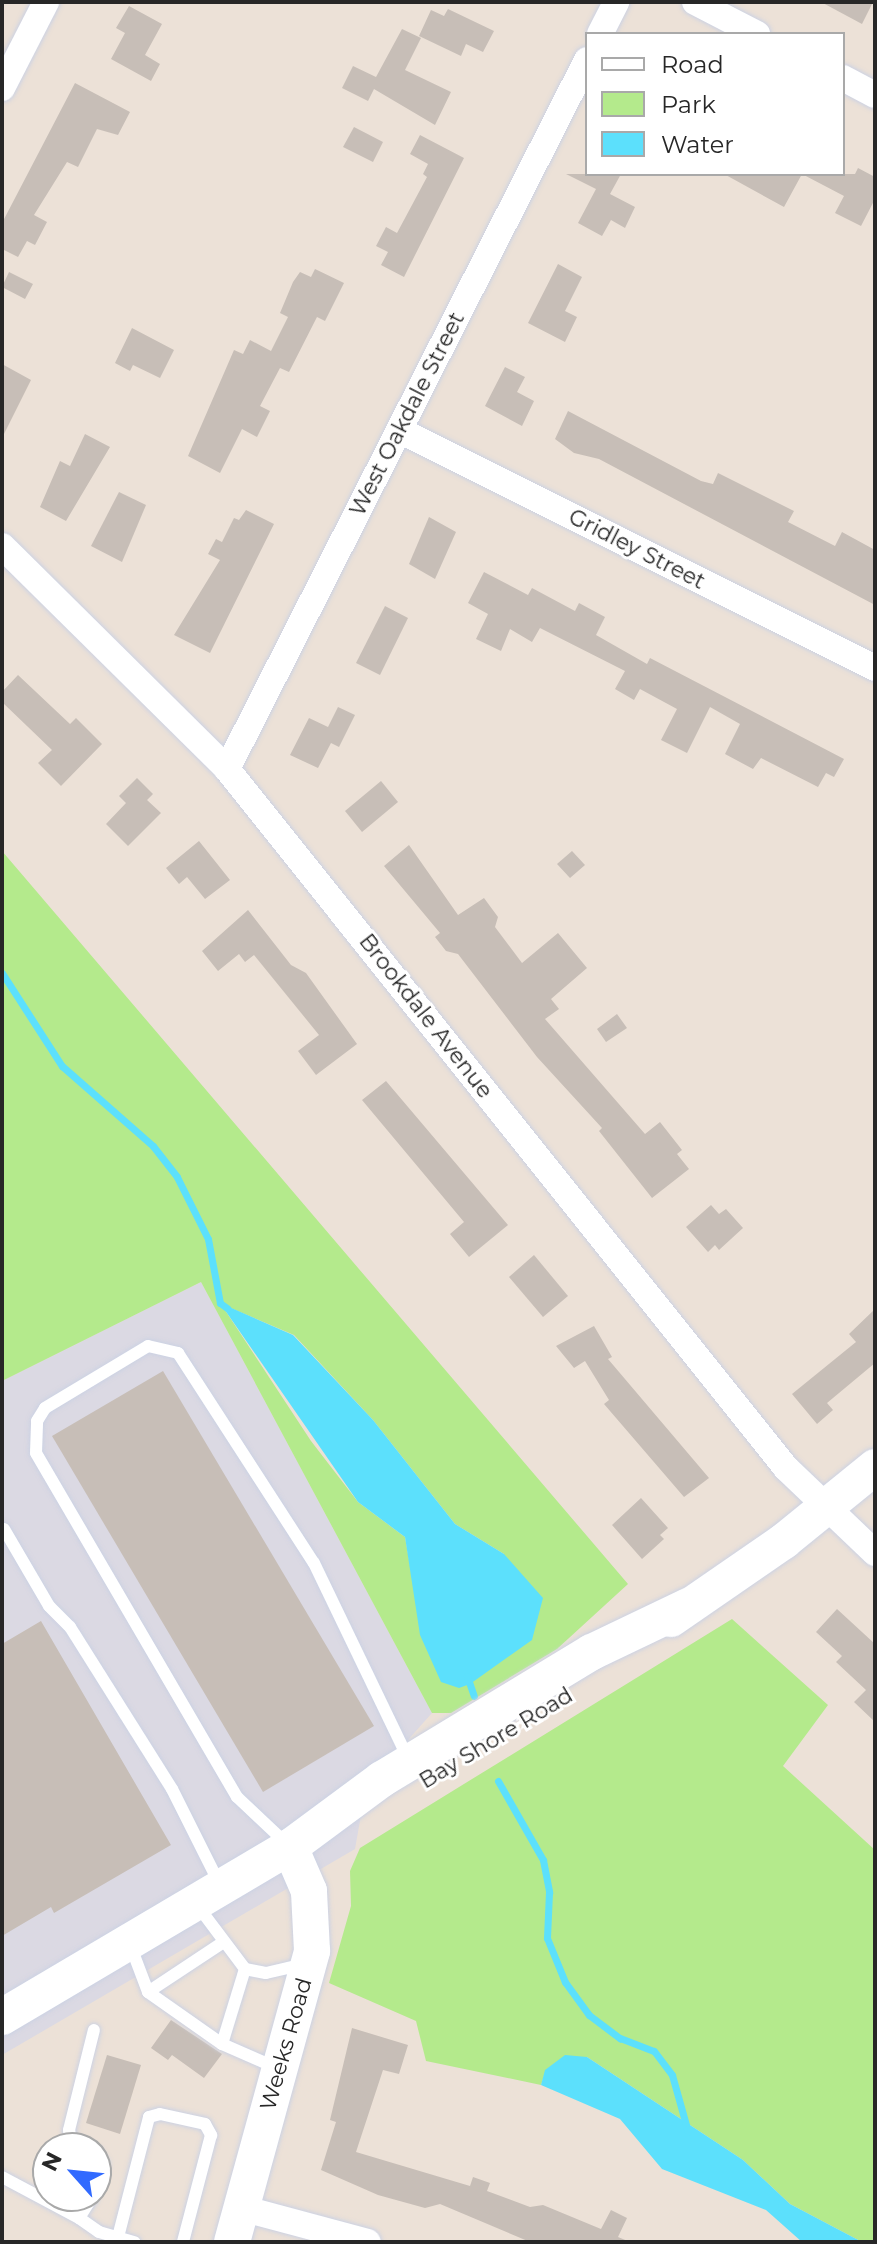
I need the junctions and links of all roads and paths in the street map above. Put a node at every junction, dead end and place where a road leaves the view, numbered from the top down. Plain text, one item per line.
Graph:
1 (46, 2) edge
2 (616, 2) edge
3 (695, 2) edge
4 (601, 32) edge
5 (753, 32) edge
6 (585, 64) edge
7 (845, 79) edge
8 (2, 88) edge
9 (875, 95) edge
10 (399, 430) junction
11 (2, 546) edge
12 (875, 668) edge
13 (227, 769) junction
14 (875, 1467) edge
15 (826, 1507) junction
16 (4, 1529) dead end
17 (875, 1553) edge
18 (688, 1606) junction
19 (410, 1762) junction
20 (290, 1847) junction
21 (209, 1896) junction
22 (129, 1942) junction
23 (222, 1943) junction
24 (308, 1964) junction
25 (245, 1969) junction
26 (148, 1992) junction
27 (2, 2017) edge
28 (94, 2030) dead end
29 (222, 2044) junction
30 (278, 2068) junction
31 (69, 2132) edge
32 (2, 2177) edge
33 (83, 2212) edge
34 (79, 2218) junction
35 (236, 2225) edge
36 (118, 2237) junction
37 (135, 2242) edge
38 (183, 2242) edge
39 (368, 2242) edge

1 - 8 street
2 - 4 street
3 - 5 street
6 - 10 street, West Oakdale Street
7 - 9 street
10 - 12 street, Gridley Street
10 - 13 street, West Oakdale Street
11 - 13 street, Brookdale Avenue
13 - 15 street, Brookdale Avenue
14 - 15 main road, Bay Shore Road
15 - 17 street, Brookdale Avenue
15 - 18 main road, Bay Shore Road
16 - 21 lane
18 - 19 main road, Bay Shore Road
18 - 20 main road, Bay Shore Road
19 - 20 main road, Bay Shore Road
19 - 20 lane
20 - 21 main road, Bay Shore Road
20 - 24 main road, Weeks Road
21 - 22 main road, Bay Shore Road
21 - 23 lane
22 - 26 lane
22 - 27 main road, Bay Shore Road
23 - 25 lane
23 - 26 lane
24 - 25 lane
24 - 30 main road, Weeks Road
25 - 29 lane
26 - 29 lane
28 - 31 lane
29 - 30 lane
30 - 35 main road, Weeks Road
32 - 34 lane
33 - 34 lane
34 - 36 lane
35 - 39 street
36 - 37 lane
36 - 38 lane

